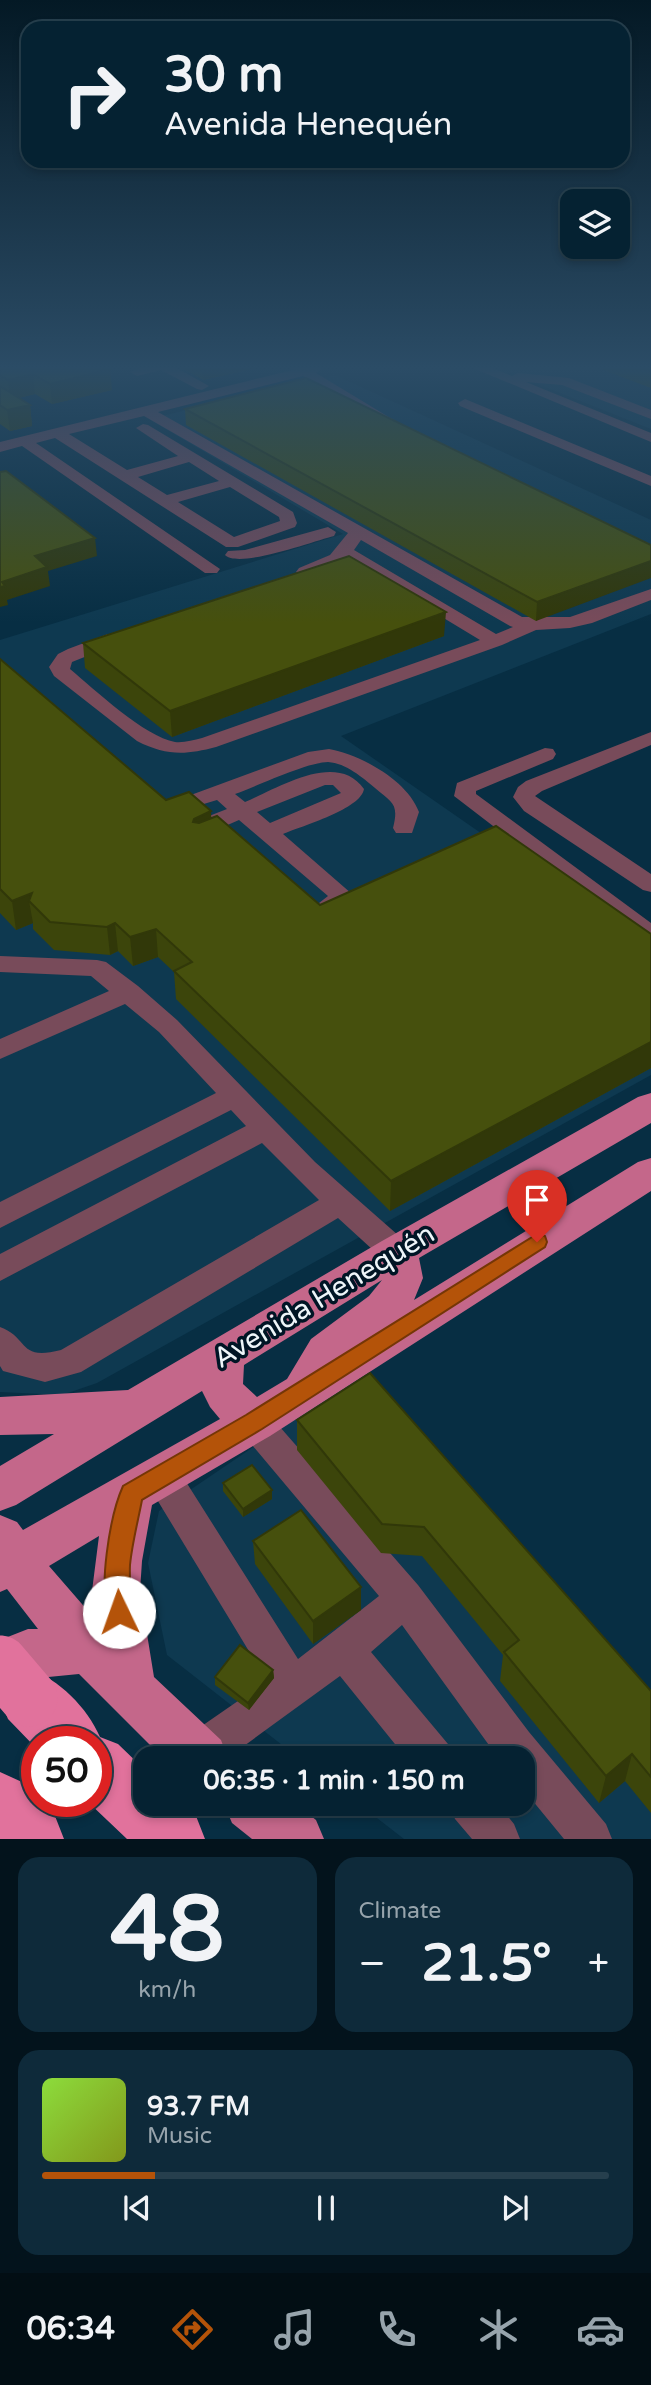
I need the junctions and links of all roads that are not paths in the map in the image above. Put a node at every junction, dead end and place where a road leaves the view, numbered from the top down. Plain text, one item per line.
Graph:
1 (40, 452) edge
2 (86, 452) edge
3 (185, 452) edge
4 (218, 452) edge
5 (581, 452) edge
6 (191, 457) junction
7 (123, 476) junction
8 (651, 481) edge
9 (232, 482) junction
10 (163, 501) junction
11 (328, 532) dead end
12 (357, 532) junction
13 (232, 543) junction
14 (346, 552) junction
15 (211, 569) dead end
16 (281, 580) edge
17 (651, 594) edge
18 (532, 625) junction
19 (139, 630) edge
20 (495, 641) junction
21 (651, 738) edge
22 (545, 754) dead end
23 (219, 792) junction
24 (148, 805) edge
25 (242, 811) junction
26 (404, 828) dead end
27 (269, 832) junction
28 (240, 855) edge
29 (651, 885) edge
30 (304, 909) edge
31 (651, 935) edge
32 (1, 965) edge
33 (129, 992) junction
34 (0, 1050) edge
35 (234, 1096) junction
36 (651, 1106) edge
37 (265, 1128) junction
38 (651, 1172) edge
39 (340, 1202) junction
40 (0, 1216) edge
41 (396, 1252) junction
42 (0, 1269) edge
43 (0, 1341) edge
44 (225, 1355) junction
45 (300, 1392) junction
46 (133, 1408) junction
47 (0, 1416) edge
48 (254, 1422) junction
49 (147, 1485) junction
50 (0, 1490) edge
51 (5, 1555) edge
52 (405, 1598) junction
53 (89, 1649) junction
54 (344, 1650) junction
55 (0, 1665) edge
56 (292, 1686) junction
57 (130, 1687) junction
58 (57, 1726) edge
59 (190, 1746) edge
60 (213, 1746) edge
61 (422, 1746) edge
62 (112, 1781) edge
63 (0, 1804) edge
64 (267, 1816) edge
65 (481, 1816) edge
66 (32, 1839) edge
67 (173, 1839) edge
68 (297, 1839) edge
69 (499, 1839) edge
70 (591, 1839) edge

1 - 15 street
2 - 7 street
3 - 6 street
4 - 12 street
5 - 8 street
6 - 7 street
6 - 9 street
7 - 10 street
9 - 10 street
9 - 13 street
10 - 13 street
11 - 13 street
12 - 14 street
12 - 18 street
14 - 16 street
14 - 20 street
17 - 18 street
18 - 20 street
19 - 20 street
21 - 29 street
22 - 31 street
23 - 24 street
23 - 25 street
23 - 26 street
25 - 27 street
25 - 27 street
25 - 28 street
27 - 30 street
32 - 33 street
33 - 34 street
33 - 35 street
35 - 37 street
35 - 40 street
36 - 41 main road, Avenida Henequén
37 - 39 street
37 - 42 street
38 - 45 main road
39 - 41 street
39 - 43 street
41 - 44 main road, Avenida Henequén
41 - 45 main road
44 - 46 main road, Avenida Henequén
44 - 48 main road
45 - 48 main road
46 - 47 main road
46 - 50 main road, Avenida Henequén
48 - 49 main road
48 - 52 street
49 - 51 main road
49 - 56 street
49 - 57 main road
51 - 53 main road
52 - 54 street
52 - 70 street
53 - 55 main road
53 - 57 main road
54 - 56 street
54 - 61 street
55 - 58 highway, bridge
56 - 60 street
57 - 59 main road
62 - 67 highway
63 - 66 highway
64 - 68 main road
65 - 69 street

